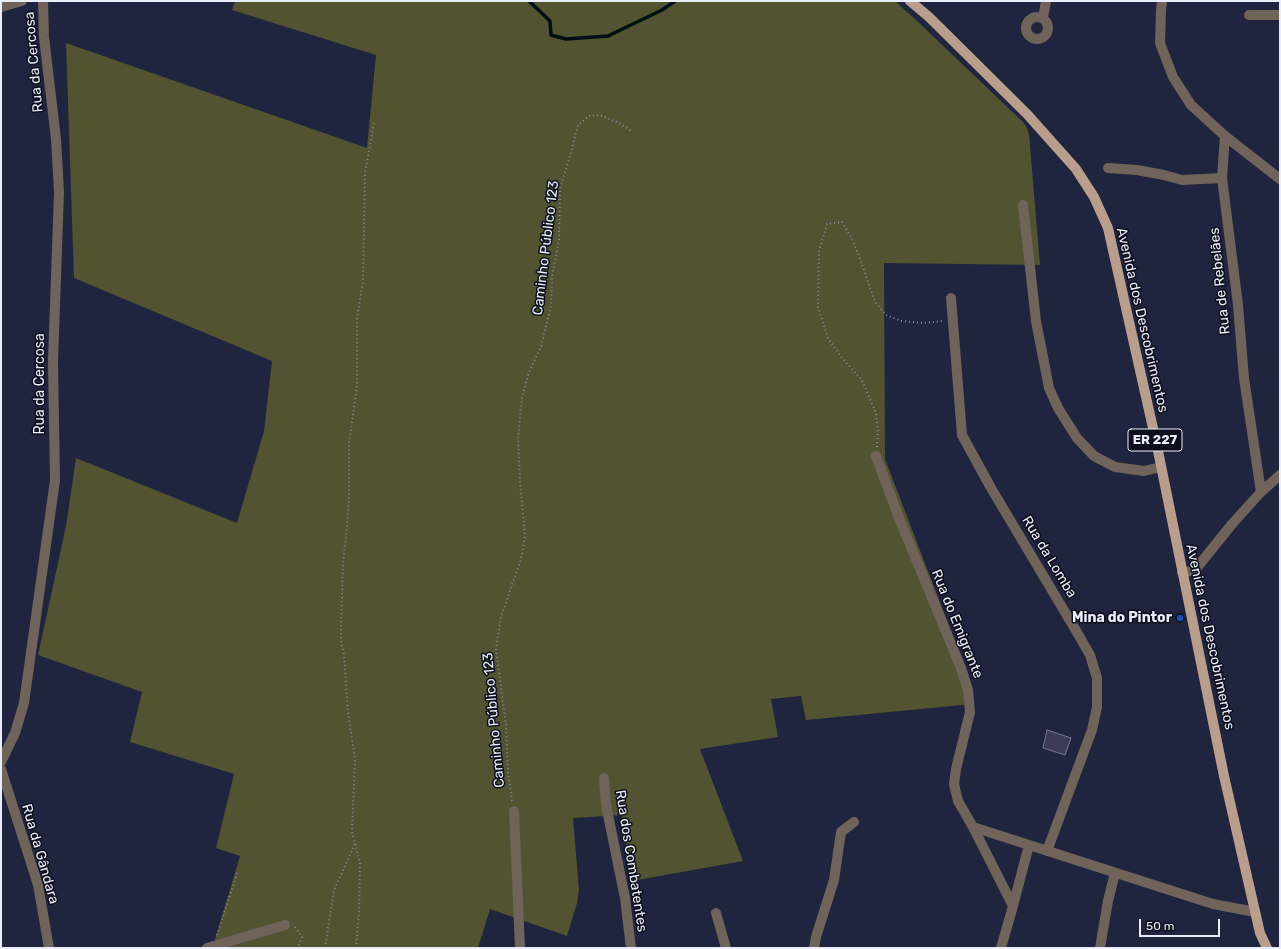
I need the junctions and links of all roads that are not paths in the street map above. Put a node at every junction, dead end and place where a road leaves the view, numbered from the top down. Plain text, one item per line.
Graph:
1 (22, 1) edge
2 (43, 1) edge
3 (910, 1) edge
4 (1046, 1) edge
5 (1162, 1) edge
6 (1, 7) edge
7 (1249, 14) dead end
8 (1280, 15) edge
9 (1043, 18) dead end
10 (1225, 136) junction
11 (1108, 168) dead end
12 (1222, 178) junction
13 (1280, 179) edge
14 (1023, 205) dead end
15 (952, 298) dead end
16 (876, 456) road end
17 (1161, 467) junction
18 (1280, 475) edge
19 (1261, 492) junction
20 (1182, 573) junction
21 (1, 762) edge
22 (1, 769) edge
23 (604, 778) dead end
24 (3, 786) edge
25 (514, 811) road end
26 (854, 822) dead end
27 (973, 826) junction
28 (1029, 845) junction
29 (1047, 851) junction
30 (1115, 873) junction
31 (1013, 906) junction
32 (1255, 912) junction
33 (716, 913) dead end
34 (285, 925) road end
35 (210, 947) edge
36 (49, 948) edge
37 (520, 948) edge
38 (632, 948) edge
39 (726, 948) edge
40 (814, 948) edge
41 (1001, 948) edge
42 (1100, 948) edge
43 (1267, 948) edge

1 - 6 street
2 - 21 street, Rua da Cercosa
3 - 17 main road, Avenida dos Descobrimentos / ER 227
4 - 9 street
5 - 10 street
7 - 8 street
10 - 12 street, Rua de Rebelães
10 - 13 street
11 - 12 street
12 - 19 street, Rua de Rebelães
14 - 17 street
15 - 29 street, Rua da Lomba
16 - 27 street, Rua do Emigrante
17 - 20 main road, Avenida dos Descobrimentos / ER 227
18 - 19 street
19 - 20 street
20 - 32 main road, Avenida dos Descobrimentos / ER 227
22 - 24 street, Rua da Gândara
23 - 38 street, Rua dos Combatentes
24 - 36 street, Rua da Gândara
25 - 37 street
26 - 40 street
27 - 28 street
27 - 31 street, Rua do Emigrante
28 - 29 street
28 - 31 street
29 - 30 street
30 - 32 street
30 - 42 street
31 - 41 street
32 - 43 main road, Avenida dos Descobrimentos / ER 227
33 - 39 street
34 - 35 street

